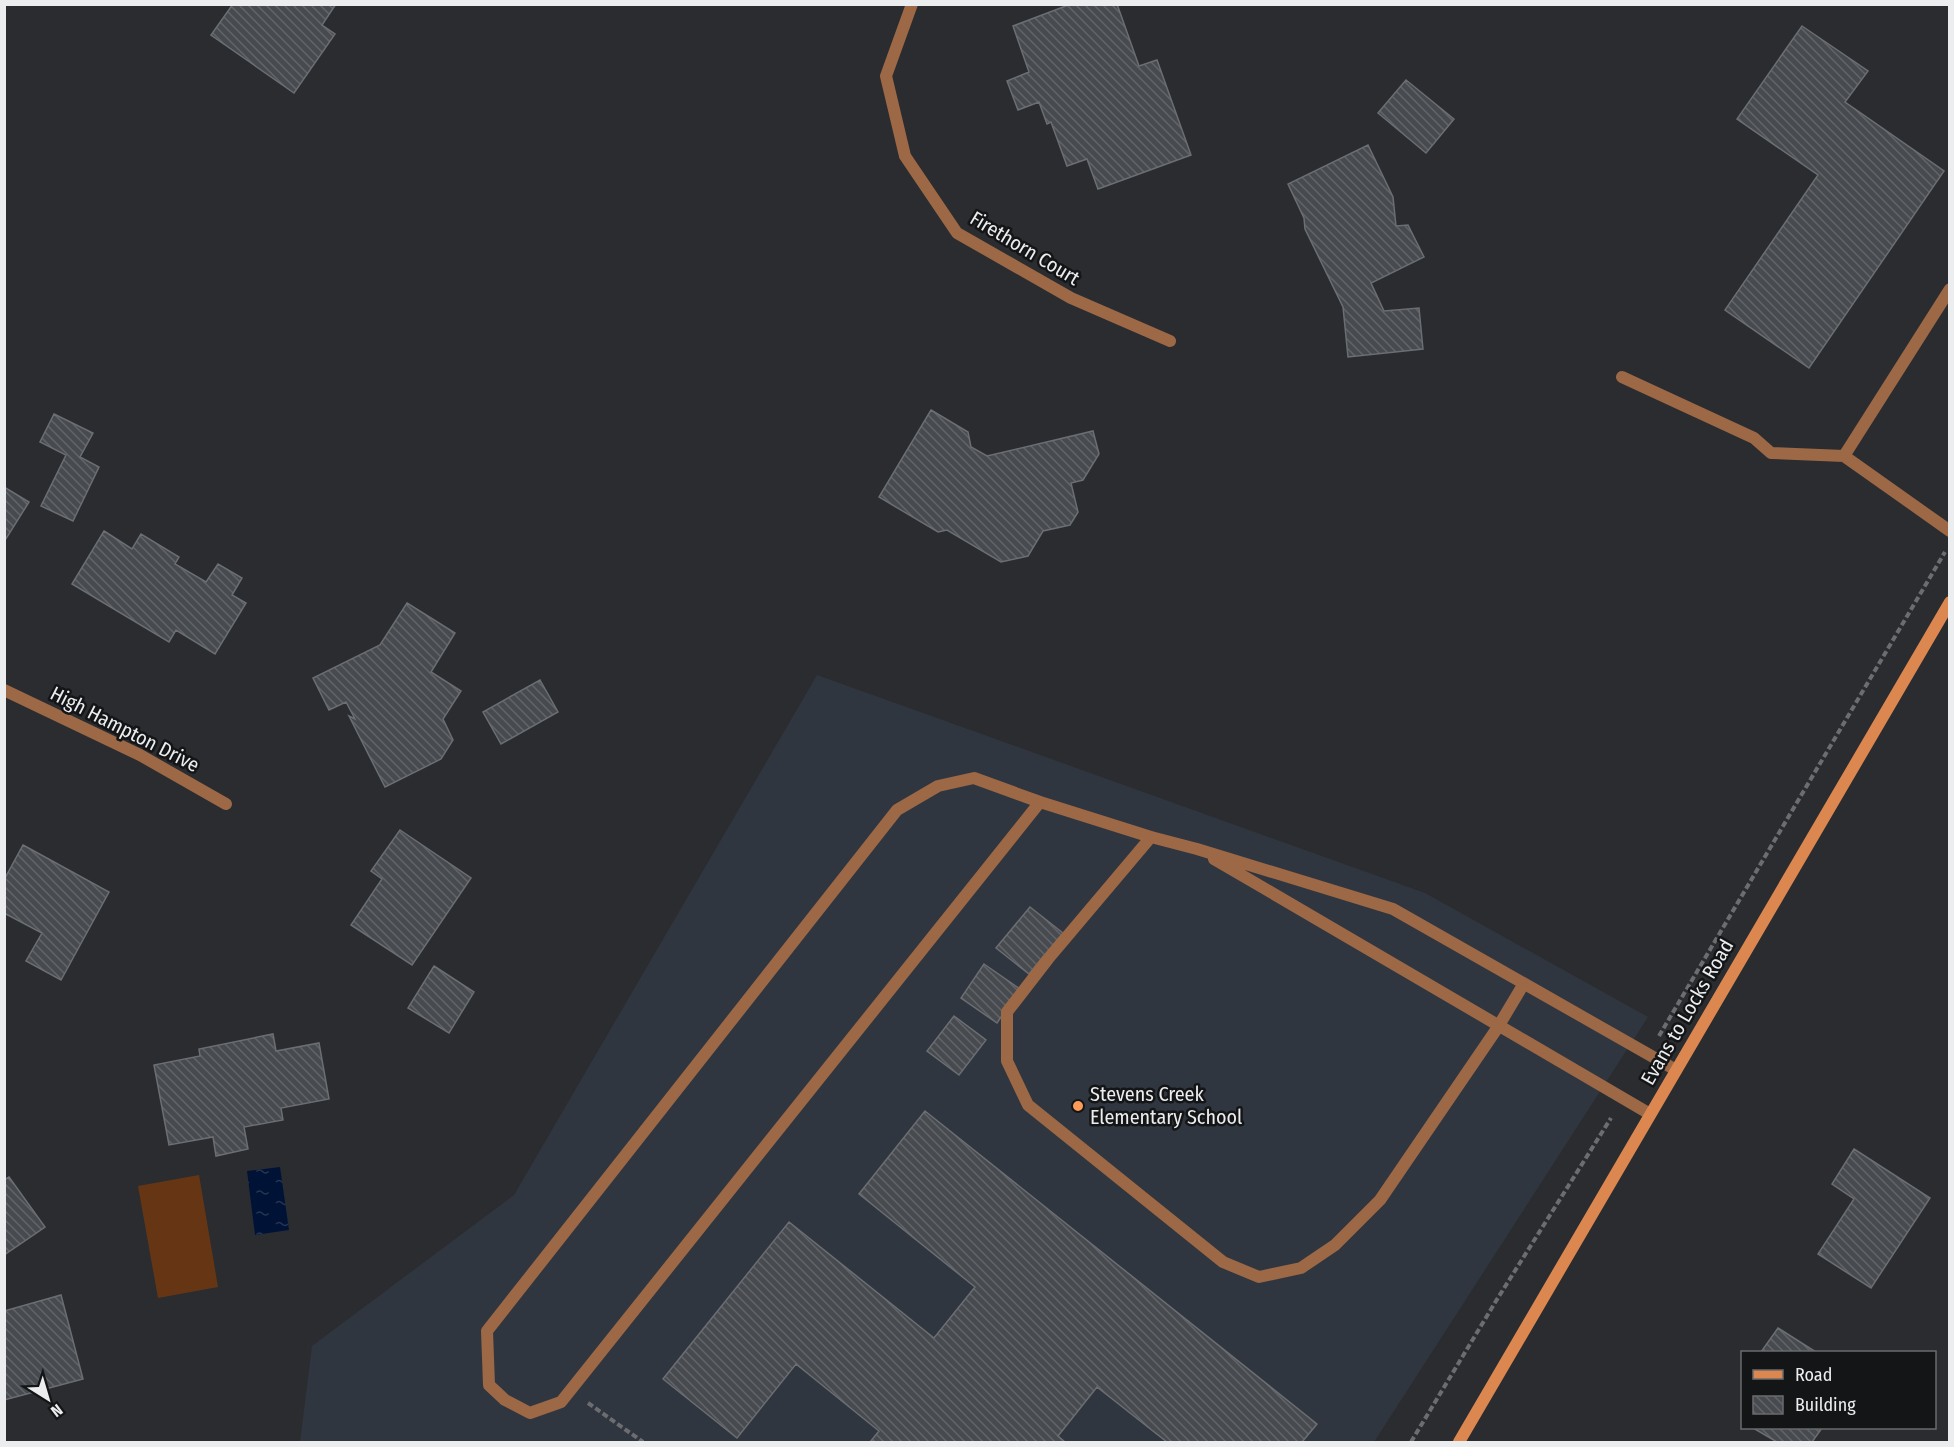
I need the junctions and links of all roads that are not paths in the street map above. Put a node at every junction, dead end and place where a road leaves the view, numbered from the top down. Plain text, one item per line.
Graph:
1 (912, 4) edge
2 (1950, 289) edge
3 (1170, 341) dead end
4 (1622, 378) dead end
5 (1844, 456) junction
6 (1950, 531) edge
7 (1950, 602) edge
8 (4, 690) edge
9 (1040, 802) junction
10 (226, 804) dead end
11 (1151, 837) junction
12 (1197, 849) junction
13 (1523, 985) junction
14 (1498, 1027) junction
15 (1676, 1070) junction
16 (1650, 1114) junction
17 (1459, 1443) edge

1 - 3 street, Firethorn Court
2 - 5 street
4 - 5 street
5 - 6 street
7 - 15 street, Evans to Locks Road
8 - 10 street, High Hampton Drive
9 - 9 street
9 - 11 street
11 - 12 street
11 - 14 street
12 - 13 street
12 - 14 street
13 - 14 street
13 - 15 street
14 - 16 street
15 - 16 street, Evans to Locks Road
16 - 17 street, Evans to Locks Road

